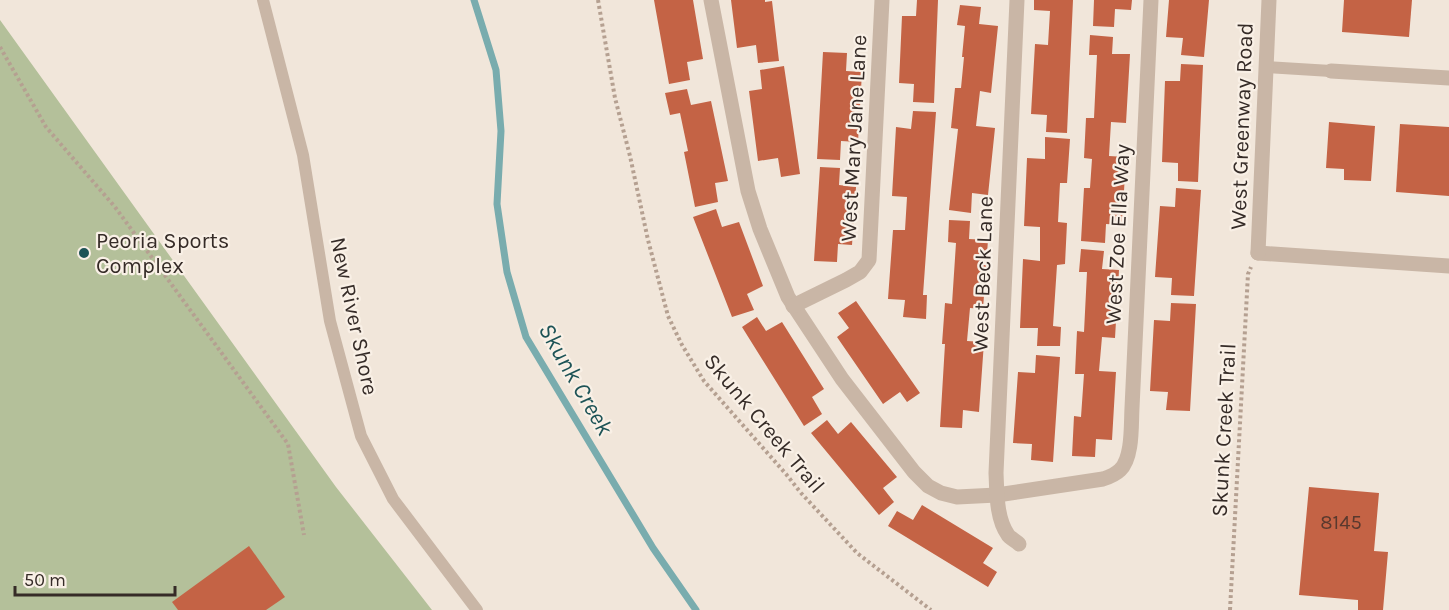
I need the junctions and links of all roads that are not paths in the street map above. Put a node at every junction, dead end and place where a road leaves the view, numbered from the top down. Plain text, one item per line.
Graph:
1 (263, 0) edge
2 (711, 0) edge
3 (882, 0) edge
4 (1017, 0) edge
5 (1151, 0) edge
6 (1269, 0) edge
7 (1266, 67) junction
8 (1331, 71) joint
9 (1449, 78) edge
10 (1449, 266) edge
11 (793, 306) junction
12 (997, 495) junction
13 (1019, 544) dead end
14 (477, 610) edge

1 - 14 lane, New River Shore
2 - 11 street
3 - 11 street, West Mary Jane Lane
4 - 12 street, West Beck Lane
5 - 12 street, West Zoe Ella Way
6 - 7 street, West Greenway Road
7 - 8 lane
7 - 10 street, West Greenway Road
8 - 9 street
11 - 12 street
12 - 13 street, West Beck Lane

